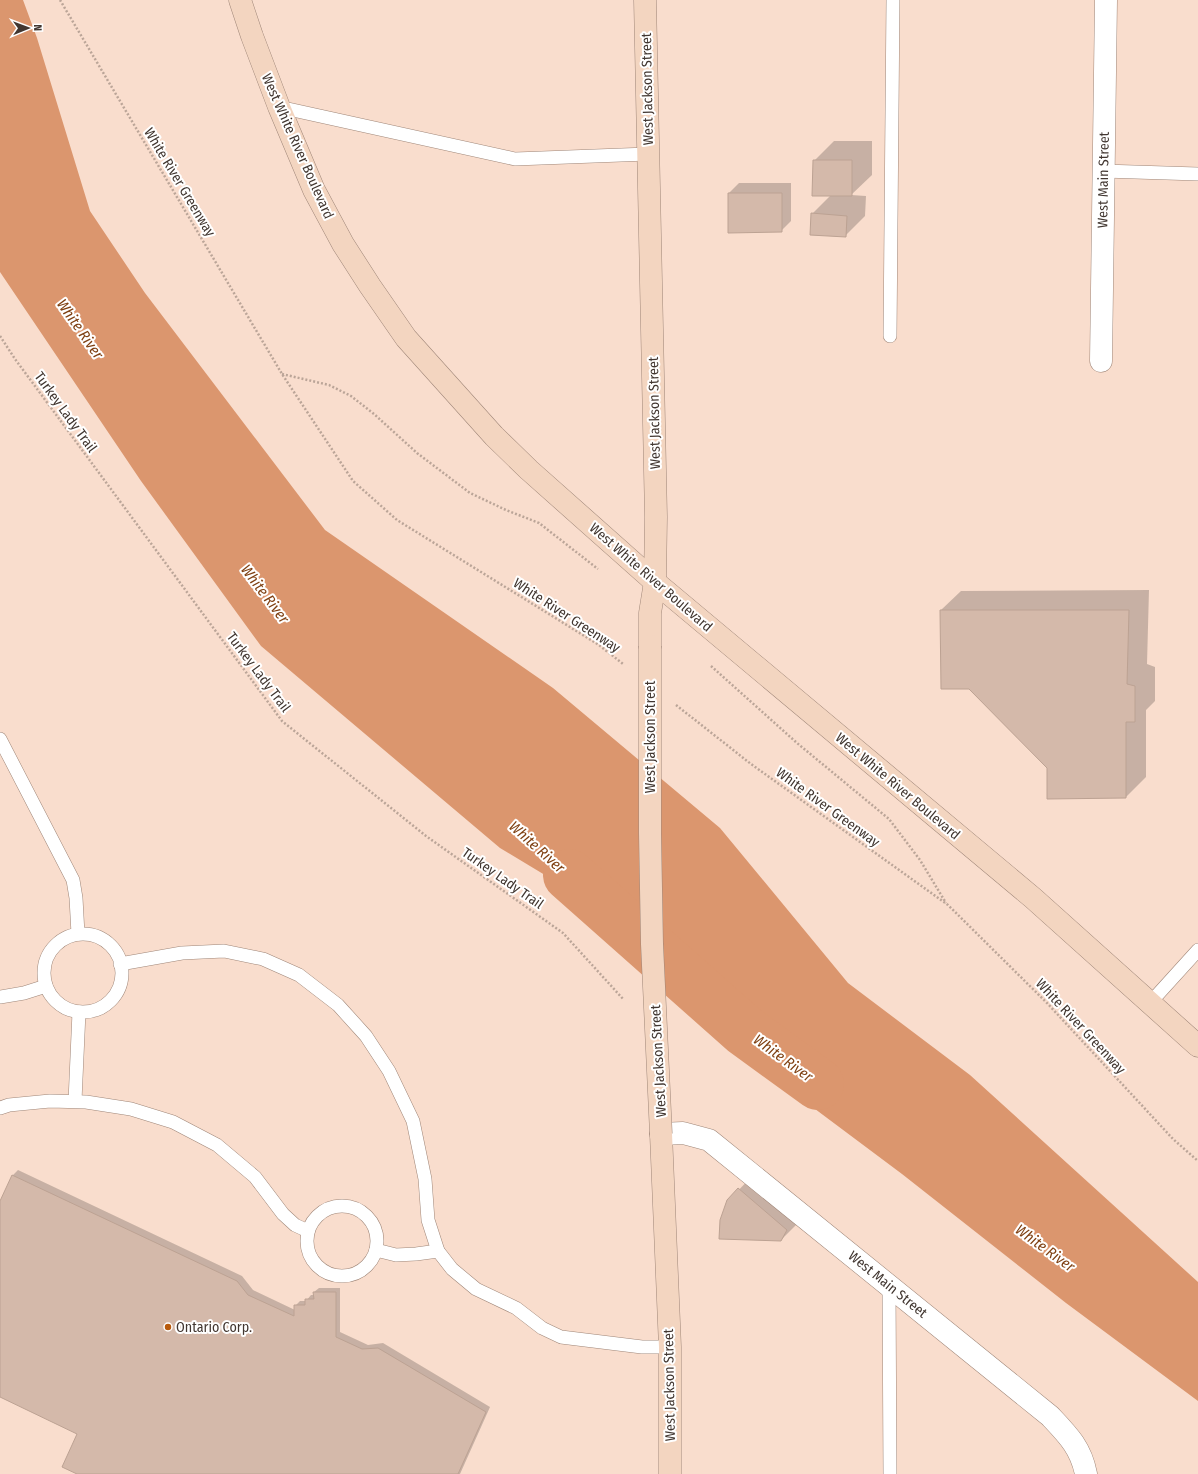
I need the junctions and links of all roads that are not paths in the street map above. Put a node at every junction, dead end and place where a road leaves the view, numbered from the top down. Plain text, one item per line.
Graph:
1 (240, 0) edge
2 (645, 0) edge
3 (892, 0) edge
4 (1106, 0) edge
5 (279, 107) junction
6 (648, 154) junction
7 (1103, 171) junction
8 (1198, 174) edge
9 (890, 336) dead end
10 (1101, 361) dead end
11 (654, 582) junction
12 (0, 739) edge
13 (78, 934) junction
14 (1198, 950) edge
15 (120, 964) junction
16 (46, 986) junction
17 (0, 997) edge
18 (1150, 1003) junction
19 (79, 1012) junction
20 (1197, 1042) edge
21 (75, 1101) junction
22 (0, 1108) edge
23 (661, 1134) junction
24 (308, 1231) junction
25 (376, 1250) junction
26 (438, 1251) junction
27 (889, 1285) junction
28 (670, 1347) junction
29 (670, 1474) edge
30 (890, 1474) edge
31 (1086, 1474) edge

1 - 5 main road, West White River Boulevard
2 - 6 main road, West Jackson Street
3 - 9 lane
4 - 7 street, West Main Street
5 - 6 lane
5 - 11 main road, West White River Boulevard
6 - 11 main road, West Jackson Street
7 - 8 lane
7 - 10 street, West Main Street
11 - 18 main road, West White River Boulevard
11 - 23 main road, West Jackson Street, bridge
12 - 13 lane
13 - 15 lane
13 - 16 lane
14 - 18 lane
15 - 19 lane
15 - 26 lane
16 - 17 lane
16 - 19 lane
18 - 20 main road, West White River Boulevard
19 - 21 lane
21 - 22 lane
21 - 24 lane
23 - 27 street, West Main Street
23 - 28 main road, West Jackson Street
24 - 25 lane
24 - 25 lane
25 - 26 lane
26 - 28 lane
27 - 30 lane
27 - 31 street, West Main Street
28 - 29 main road, West Jackson Street

